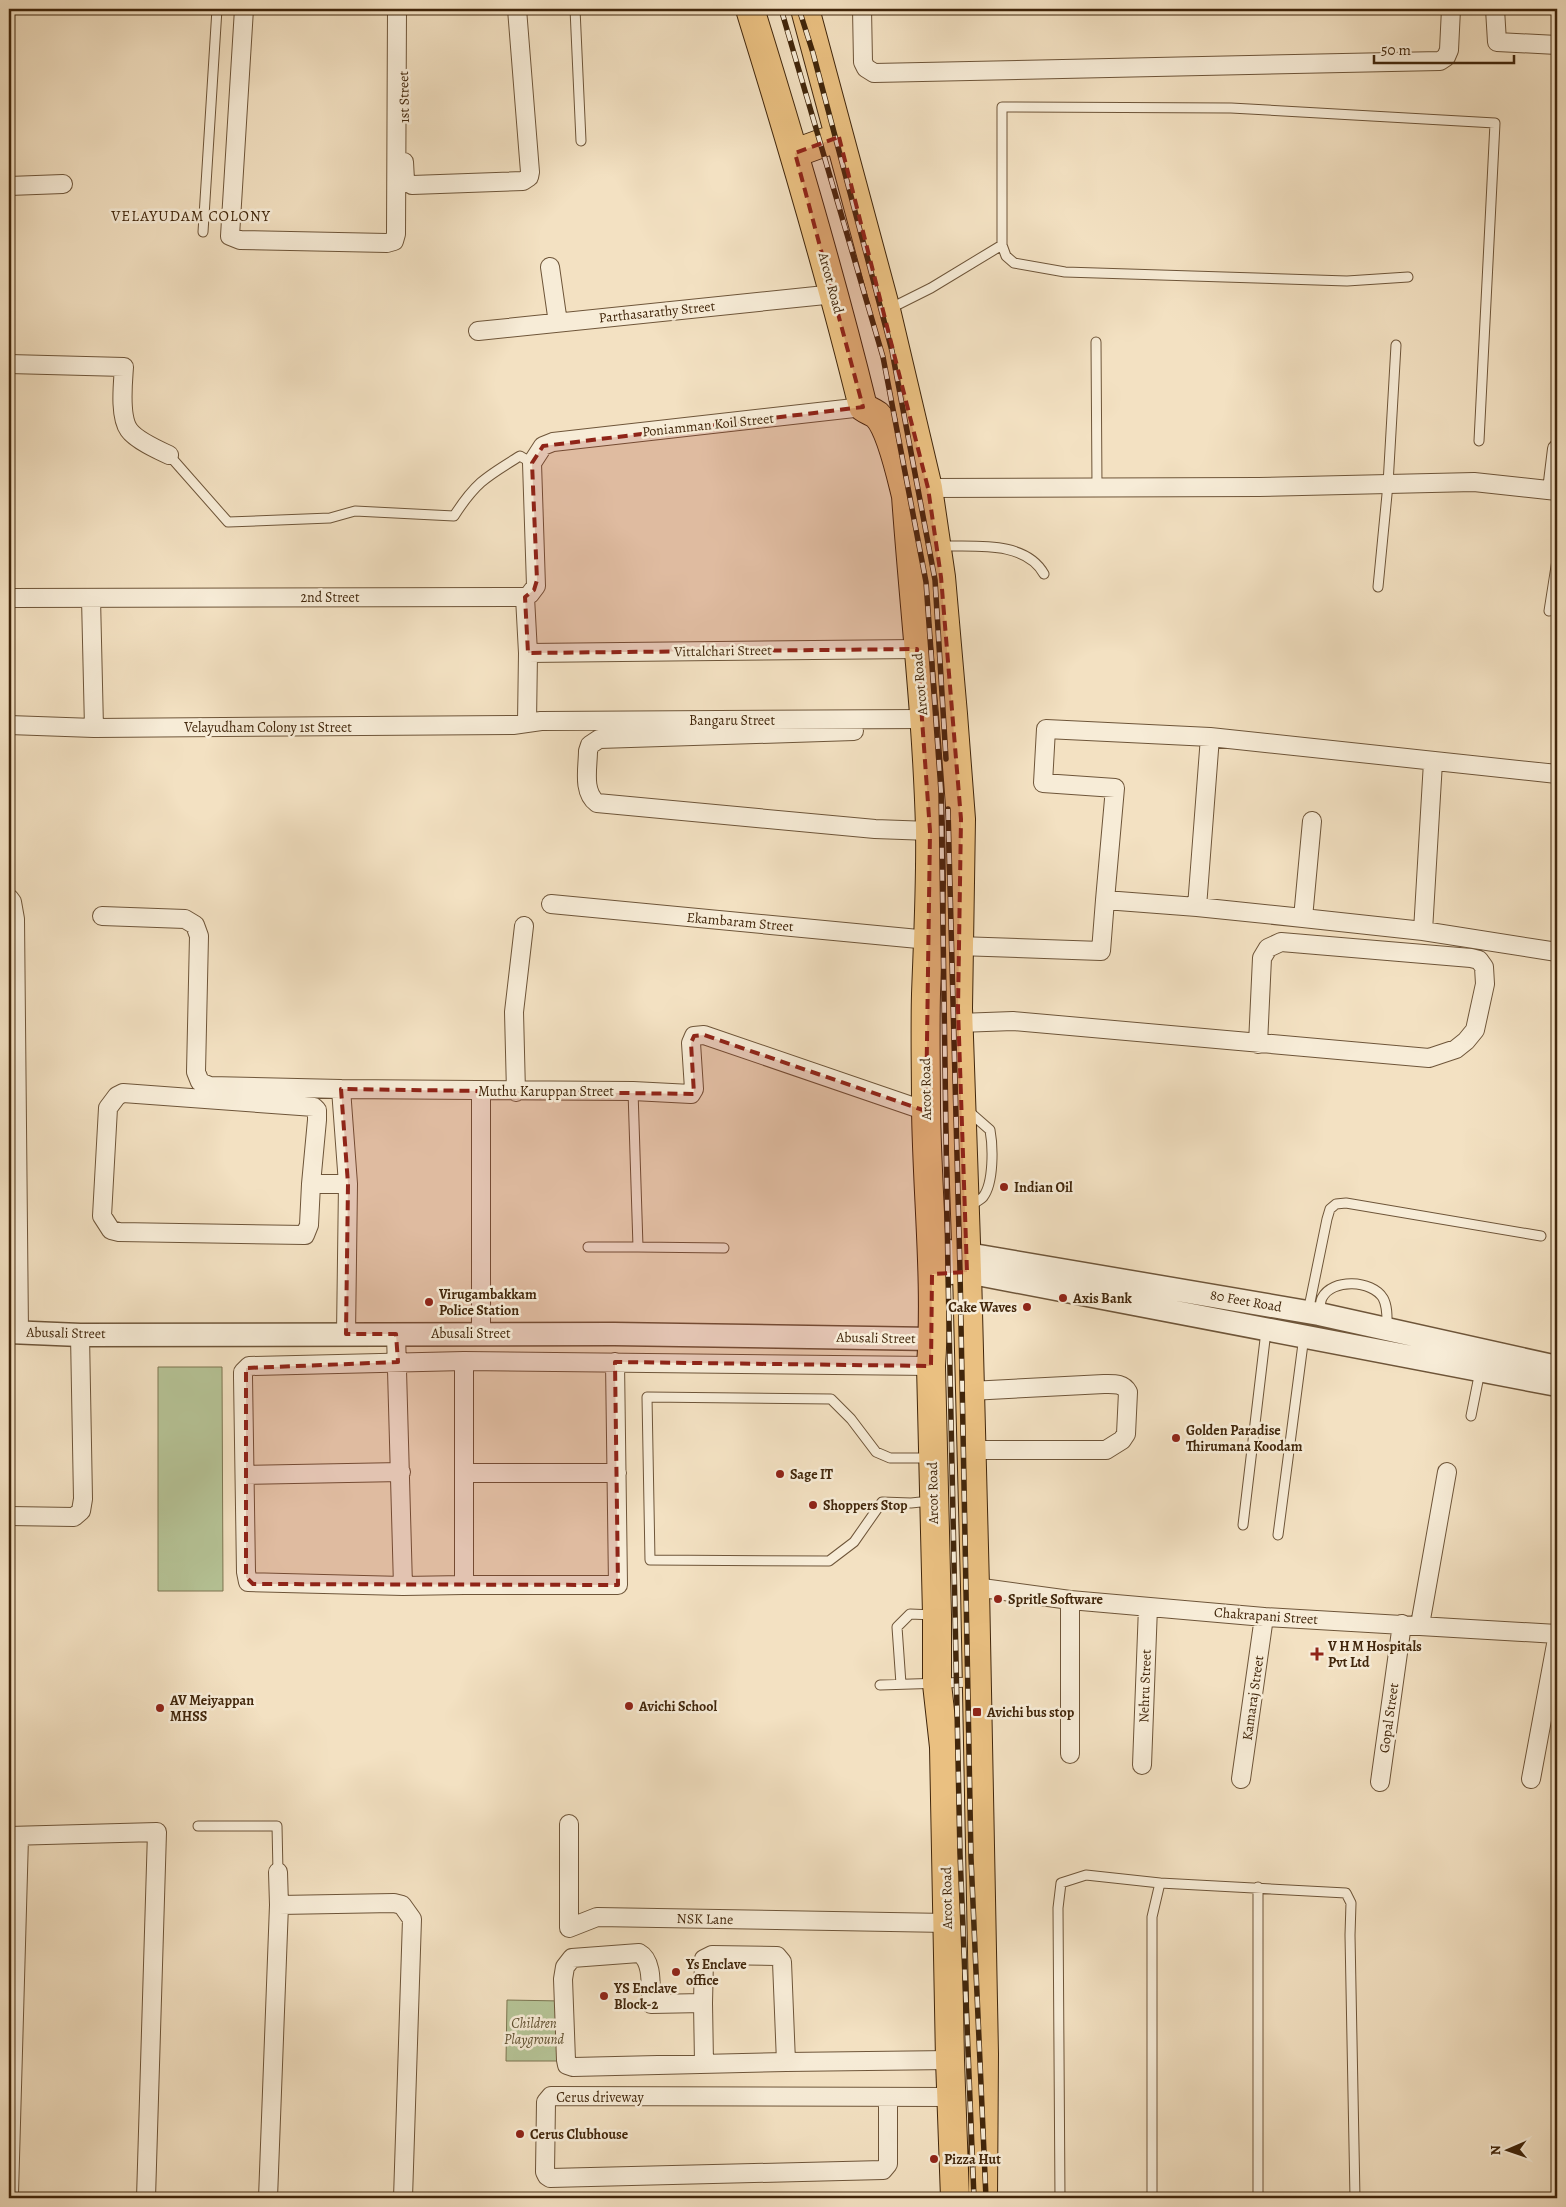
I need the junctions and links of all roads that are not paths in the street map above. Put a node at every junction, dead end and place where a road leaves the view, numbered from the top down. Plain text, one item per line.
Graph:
1 (217, 9) edge
2 (244, 9) edge
3 (397, 9) edge
4 (403, 9) edge
5 (517, 9) edge
6 (575, 9) edge
7 (750, 9) edge
8 (805, 9) edge
9 (862, 9) edge
10 (1451, 9) edge
11 (1495, 9) edge
12 (1557, 45) edge
13 (839, 137) junction
14 (581, 141) dead end
15 (794, 153) junction
16 (63, 184) dead end
17 (9, 186) edge
18 (203, 232) dead end
19 (1002, 245) junction
20 (550, 267) dead end
21 (1408, 277) dead end
22 (835, 294) junction
23 (886, 310) junction
24 (558, 323) junction
25 (478, 331) dead end
26 (1096, 342) dead end
27 (1396, 344) dead end
28 (9, 364) edge
29 (863, 407) junction
30 (1479, 441) dead end
31 (1557, 450) edge
32 (170, 455) joint
33 (532, 463) junction
34 (1388, 484) junction
35 (1096, 487) junction
36 (928, 488) junction
37 (1555, 490) edge
38 (937, 546) junction
39 (1557, 560) edge
40 (1044, 574) dead end
41 (1378, 587) dead end
42 (525, 597) junction
43 (9, 598) edge
44 (91, 598) junction
45 (1549, 611) dead end
46 (918, 649) junction
47 (528, 653) junction
48 (534, 722) junction
49 (9, 725) edge
50 (924, 726) junction
51 (94, 728) junction
52 (1210, 737) junction
53 (1433, 762) junction
54 (1557, 774) edge
55 (1312, 821) dead end
56 (930, 831) junction
57 (9, 898) edge
58 (1105, 900) junction
59 (551, 904) dead end
60 (1197, 907) junction
61 (102, 916) dead end
62 (1303, 918) junction
63 (524, 926) dead end
64 (1423, 932) junction
65 (930, 940) junction
66 (958, 946) junction
67 (1557, 952) edge
68 (959, 1023) junction
69 (1258, 1044) junction
70 (341, 1090) junction
71 (481, 1090) junction
72 (633, 1091) junction
73 (516, 1092) junction
74 (926, 1111) junction
75 (311, 1184) junction
76 (348, 1184) junction
77 (1541, 1236) dead end
78 (588, 1247) dead end
79 (638, 1247) junction
80 (724, 1248) dead end
81 (932, 1261) junction
82 (967, 1263) junction
83 (1313, 1313) junction
84 (1266, 1328) junction
85 (1386, 1329) junction
86 (14, 1332) edge
87 (482, 1333) junction
88 (80, 1334) junction
89 (346, 1334) junction
90 (396, 1334) junction
91 (1304, 1336) junction
92 (932, 1353) junction
93 (464, 1361) junction
94 (398, 1362) junction
95 (615, 1362) junction
96 (1557, 1367) edge
97 (1480, 1370) junction
98 (1557, 1385) edge
99 (979, 1391) junction
100 (1471, 1416) dead end
101 (979, 1450) junction
102 (933, 1458) junction
103 (401, 1472) junction
104 (1447, 1472) dead end
105 (465, 1473) junction
106 (617, 1473) junction
107 (245, 1475) junction
108 (933, 1500) junction
109 (9, 1516) edge
110 (1243, 1525) dead end
111 (1278, 1535) dead end
112 (464, 1585) junction
113 (403, 1586) junction
114 (975, 1587) junction
115 (1070, 1600) junction
116 (1148, 1608) junction
117 (937, 1616) junction
118 (1264, 1617) junction
119 (1402, 1624) junction
120 (1420, 1625) junction
121 (1557, 1634) edge
122 (1557, 1639) edge
123 (977, 1682) junction
124 (900, 1684) junction
125 (936, 1684) junction
126 (880, 1685) dead end
127 (1070, 1754) dead end
128 (1142, 1765) dead end
129 (1241, 1779) dead end
130 (1531, 1780) dead end
131 (1380, 1782) dead end
132 (569, 1824) dead end
133 (198, 1826) dead end
134 (14, 1837) edge
135 (278, 1872) joint
136 (1160, 1882) junction
137 (1258, 1887) junction
138 (279, 1905) junction
139 (947, 1923) junction
140 (703, 2003) junction
141 (10, 2037) edge
142 (950, 2060) junction
143 (786, 2062) junction
144 (704, 2063) junction
145 (952, 2097) junction
146 (888, 2098) junction
147 (9, 2194) edge
148 (146, 2198) edge
149 (268, 2198) edge
150 (403, 2198) edge
151 (955, 2198) edge
152 (983, 2198) edge
153 (1060, 2198) edge
154 (1152, 2198) edge
155 (1258, 2198) edge
156 (1356, 2198) edge

1 - 18 lane
2 - 3 street
4 - 5 street, 1st Street
6 - 14 lane
7 - 15 main road, Arcot Road
8 - 13 main road
9 - 10 street
11 - 12 street
13 - 15 main road
13 - 23 main road
15 - 22 main road, Arcot Road
16 - 17 street
19 - 21 lane
19 - 23 lane
19 - 30 lane
20 - 24 street
22 - 24 street, Parthasarathy Street
22 - 29 main road, Arcot Road
23 - 36 main road
24 - 25 street, Parthasarathy Street
26 - 35 lane
27 - 34 lane
28 - 32 street
29 - 33 street, Poniamman Koil Street
29 - 46 main road, Arcot Road
31 - 37 street
32 - 33 lane
33 - 42 street
34 - 35 street
34 - 37 street
34 - 41 lane
35 - 36 street
36 - 38 main road
38 - 40 lane
38 - 66 main road
39 - 45 lane
42 - 44 street, 2nd Street
42 - 47 street
43 - 44 street, 2nd Street
44 - 51 street
46 - 47 street, Vittalchari Street
46 - 50 main road, Arcot Road
47 - 48 street
48 - 50 street, Bangaru Street
48 - 51 street, Velayudham Colony 1st Street
49 - 51 street, Velayudham Colony 1st Street
50 - 56 main road, Arcot Road
50 - 56 street
52 - 53 street
52 - 58 street
52 - 60 street
53 - 54 street
53 - 64 street
55 - 62 street
56 - 65 main road, Arcot Road
57 - 86 street
58 - 60 street
58 - 66 street
59 - 65 street, Ekambaram Street
60 - 62 street
61 - 70 street, Muthu Karuppan Street
62 - 64 street
63 - 73 street
64 - 67 street
65 - 74 main road, Arcot Road
66 - 68 main road
68 - 69 street
68 - 82 main road
69 - 69 street
70 - 71 street, Muthu Karuppan Street
70 - 76 street
71 - 73 street, Muthu Karuppan Street
71 - 87 street
72 - 73 street, Muthu Karuppan Street
72 - 74 street, Muthu Karuppan Street
72 - 79 lane
74 - 81 main road, Arcot Road
75 - 75 street
75 - 76 street
76 - 89 street
77 - 83 lane
78 - 79 lane
79 - 80 lane
81 - 82 street, 80 Feet Road
81 - 92 main road, Arcot Road
82 - 83 street, 80 Feet Road
82 - 84 street, 80 Feet Road
82 - 99 main road
83 - 85 street, 80 Feet Road
83 - 85 lane
84 - 91 street, 80 Feet Road
84 - 110 lane
85 - 96 street, 80 Feet Road
86 - 88 street, Abusali Street
87 - 90 street, Abusali Street
87 - 92 street, Abusali Street
88 - 89 street, Abusali Street
88 - 109 street
89 - 90 street, Abusali Street
90 - 94 street
91 - 97 street, 80 Feet Road
91 - 111 lane
92 - 95 street
92 - 102 main road, Arcot Road
93 - 94 street
93 - 95 street
93 - 105 street
94 - 103 street
94 - 107 street
95 - 106 street
97 - 98 street, 80 Feet Road
97 - 100 lane
99 - 101 main road
99 - 101 street
101 - 114 main road
102 - 108 main road, Arcot Road
102 - 108 lane
103 - 107 street
103 - 113 street
104 - 120 street
105 - 106 street
105 - 112 street
106 - 112 street
107 - 113 street
108 - 117 main road, Arcot Road
112 - 113 street
114 - 115 street, Chakrapani Street
114 - 123 main road
115 - 116 street, Chakrapani Street
115 - 127 street
116 - 118 street, Chakrapani Street
116 - 128 street, Nehru Street
117 - 124 lane
117 - 125 main road, Arcot Road
118 - 119 street, Chakrapani Street
118 - 129 street, Kamaraj Street
119 - 120 street, Chakrapani Street
119 - 131 street, Gopal Street
120 - 121 street, Chakrapani Street
122 - 130 street
123 - 125 lane
123 - 152 main road
124 - 125 lane
124 - 126 lane
125 - 139 main road, Arcot Road
132 - 139 street, NSK Lane
133 - 135 lane
134 - 141 street
134 - 148 street
135 - 138 street
136 - 137 lane
136 - 153 lane
136 - 154 lane
137 - 155 lane
137 - 156 lane
138 - 149 street
138 - 150 street
139 - 142 main road, Arcot Road
140 - 143 street
140 - 144 street
140 - 144 street
141 - 147 street
142 - 143 street
142 - 145 main road, Arcot Road
143 - 144 street
145 - 146 street, Cerus driveway
145 - 151 main road, Arcot Road
146 - 146 street, Cerus driveway

